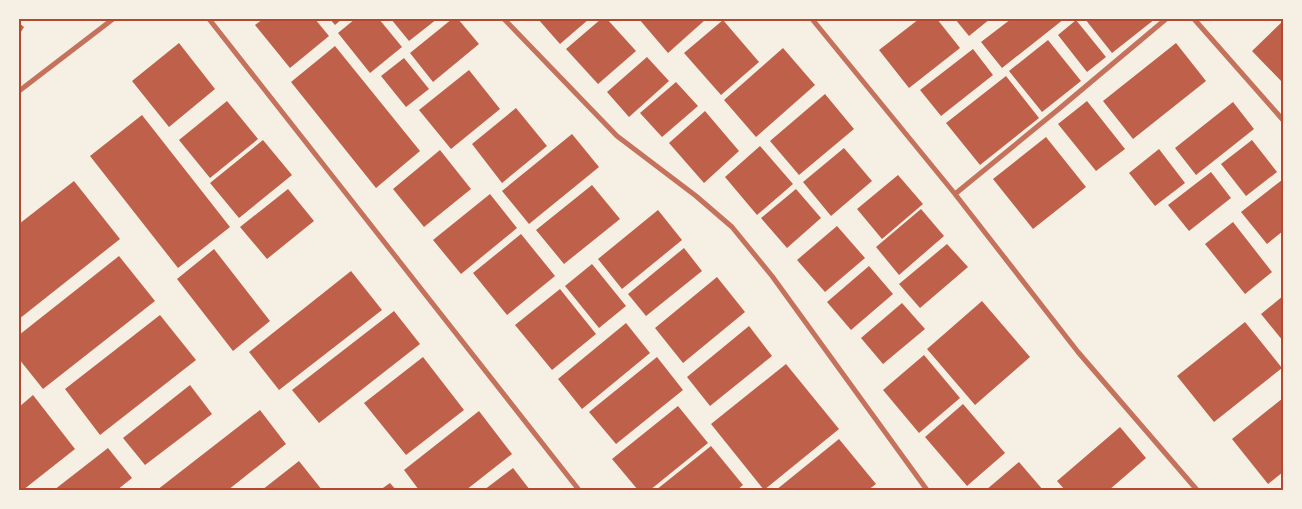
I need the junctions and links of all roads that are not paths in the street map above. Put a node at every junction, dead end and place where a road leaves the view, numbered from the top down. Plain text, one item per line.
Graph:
1 (112, 19) edge
2 (208, 19) edge
3 (504, 19) edge
4 (812, 19) edge
5 (1166, 19) edge
6 (1194, 19) edge
7 (19, 91) edge
8 (1283, 120) edge
9 (955, 194) junction
10 (579, 490) edge
11 (927, 490) edge
12 (1197, 490) edge

1 - 7 street
2 - 10 street
3 - 11 street
4 - 9 street
5 - 9 street
6 - 8 street
9 - 12 street

